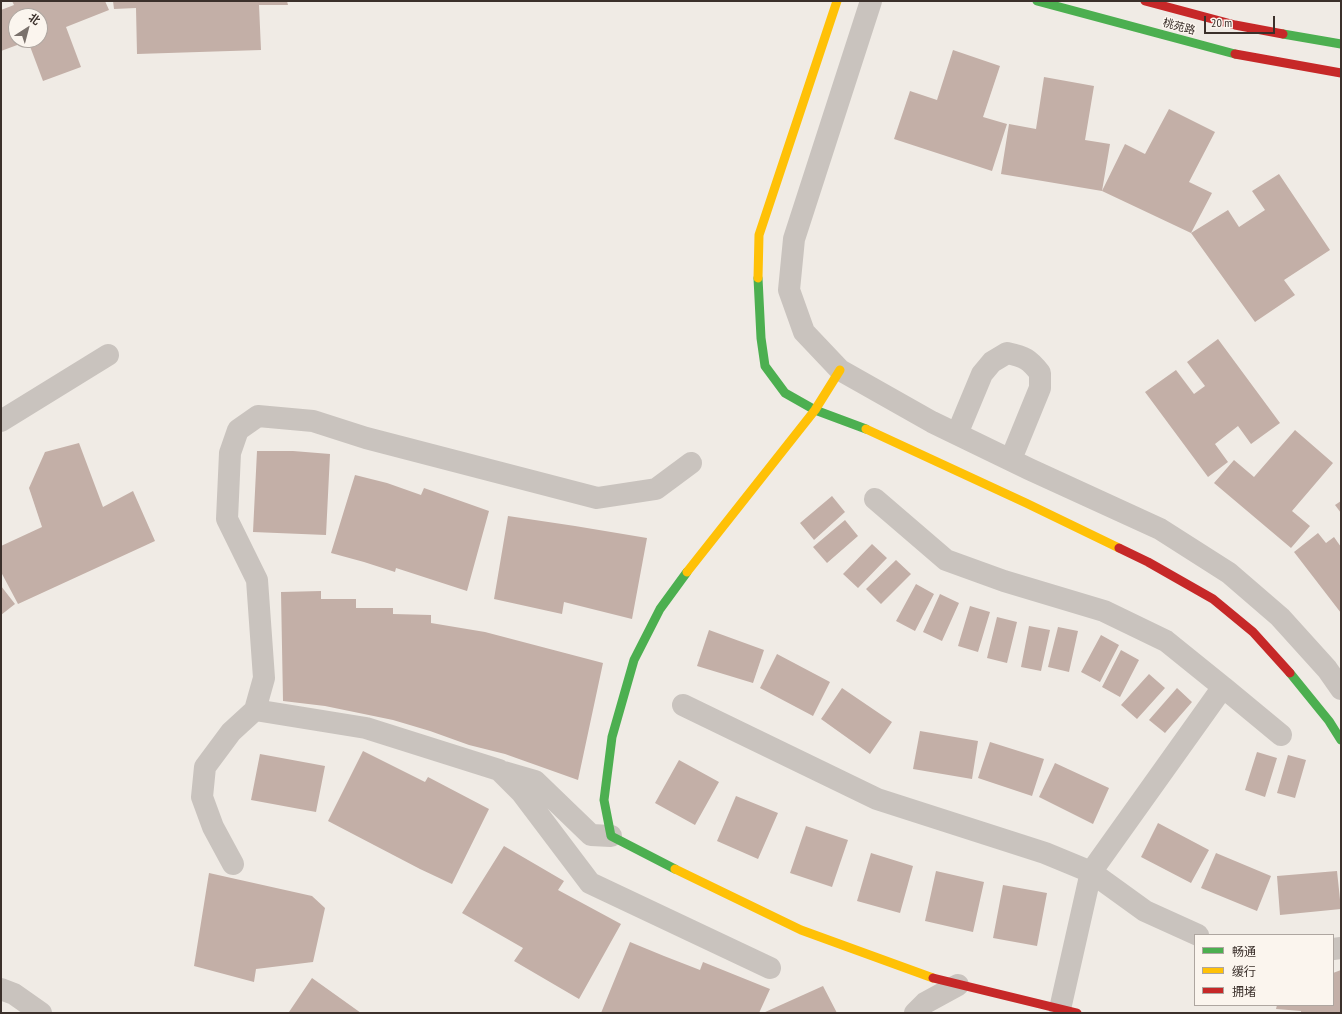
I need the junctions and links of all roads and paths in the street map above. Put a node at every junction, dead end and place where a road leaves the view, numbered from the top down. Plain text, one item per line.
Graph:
1 (837, 1) edge
2 (871, 1) edge
3 (1037, 1) edge
4 (1145, 1) edge
5 (1341, 44) edge
6 (1341, 73) edge
7 (108, 355) dead end
8 (840, 370) junction
9 (814, 410) junction
10 (1, 421) edge
11 (957, 434) junction
12 (1011, 459) junction
13 (691, 463) dead end
14 (875, 499) dead end
15 (1223, 687) junction
16 (1341, 689) edge
17 (683, 705) dead end
18 (255, 710) junction
19 (1281, 735) dead end
20 (1341, 740) edge
21 (499, 770) junction
22 (611, 836) junction
23 (233, 864) dead end
24 (1091, 872) junction
25 (1196, 934) edge
26 (770, 968) dead end
27 (958, 985) junction
28 (1, 989) edge
29 (1069, 1011) edge
30 (41, 1013) edge
31 (915, 1013) edge

1 - 9 street
2 - 8 street
3 - 6 street, 桃苑路
4 - 5 street, 桃苑路
7 - 10 street
8 - 9 street
8 - 11 street
9 - 20 street
9 - 22 street
11 - 12 street
11 - 12 street
12 - 16 street
13 - 18 street
14 - 15 street
15 - 19 street
15 - 24 street
17 - 24 street
18 - 21 street
18 - 23 street
21 - 22 street
21 - 26 street
22 - 27 street
24 - 25 street
24 - 29 street
27 - 29 street
27 - 31 street
28 - 30 street

